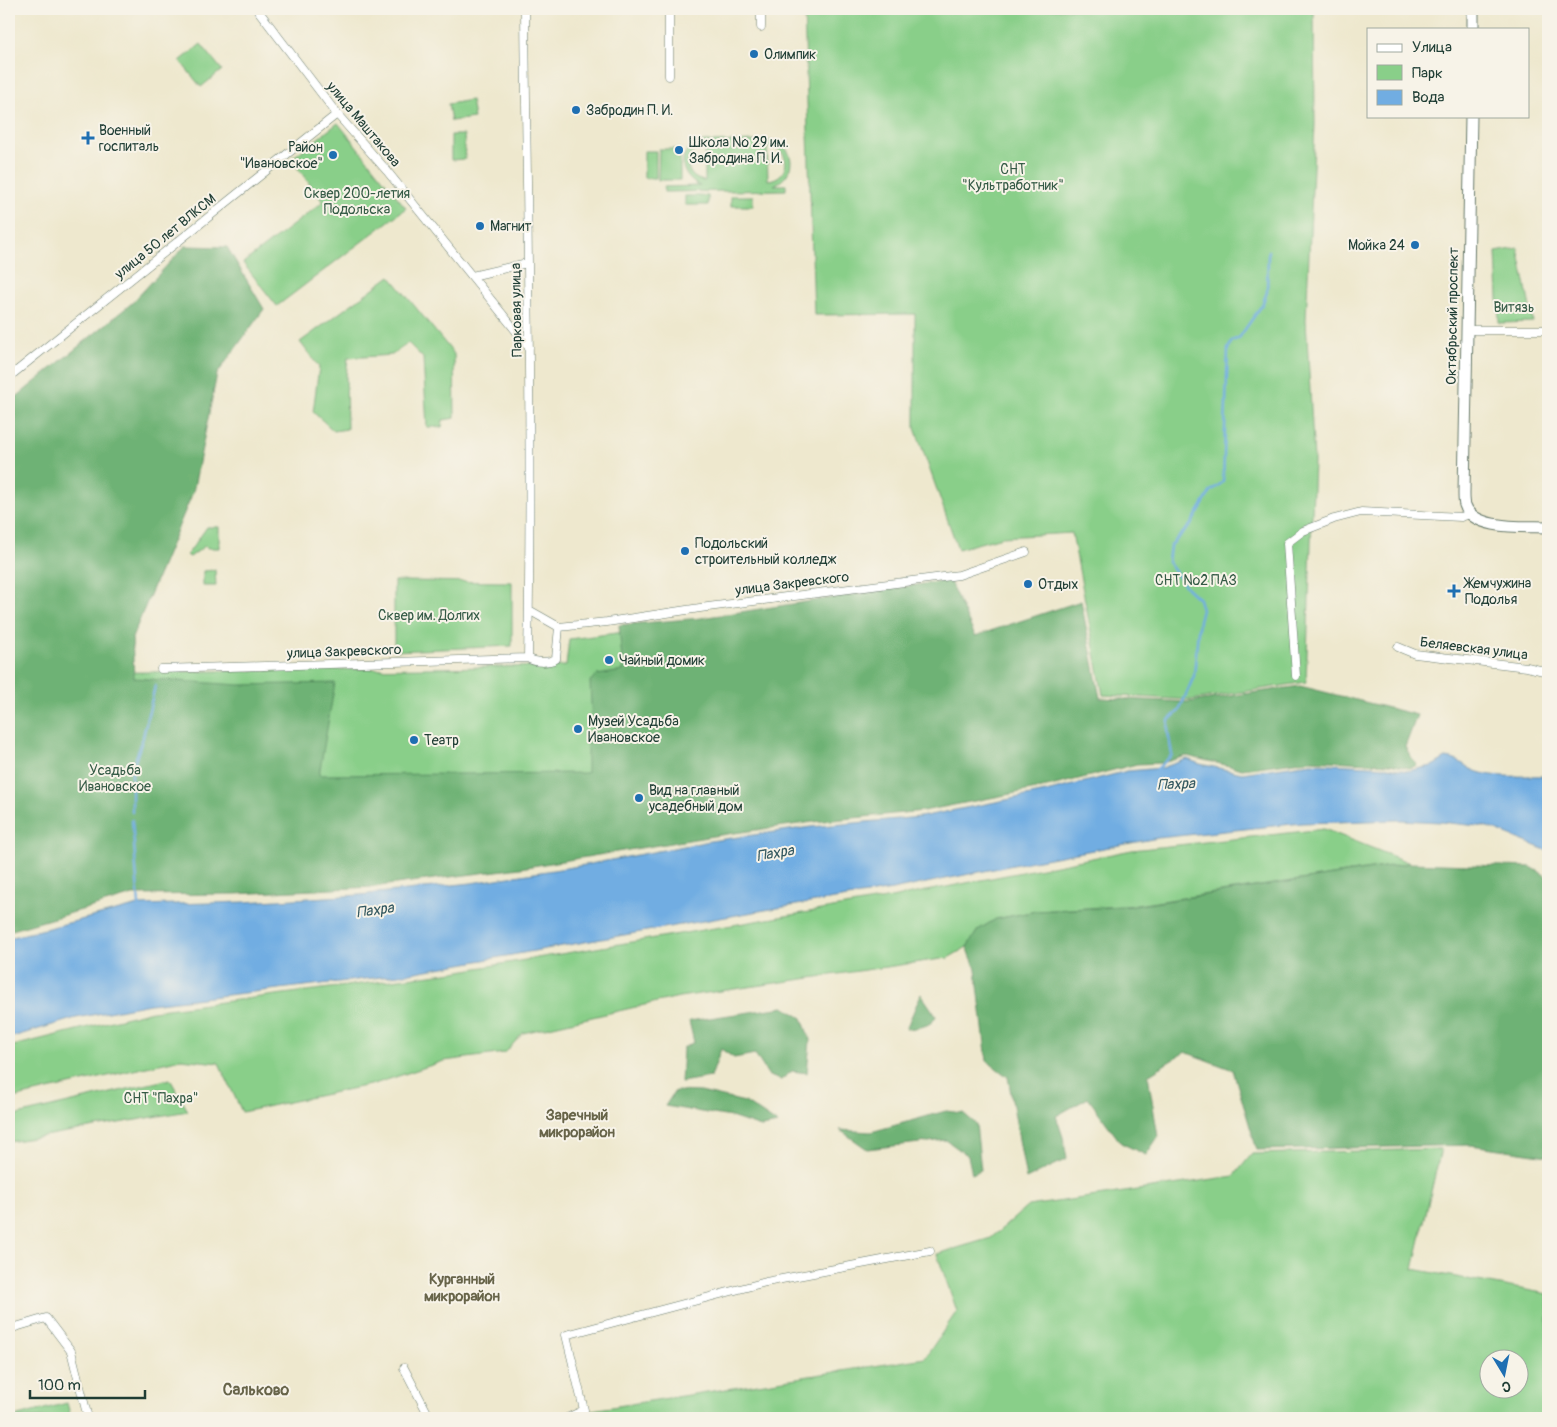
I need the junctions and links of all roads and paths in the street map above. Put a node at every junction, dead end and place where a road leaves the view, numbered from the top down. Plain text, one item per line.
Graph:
1 (257, 9) edge
2 (525, 9) edge
3 (669, 9) edge
4 (761, 9) edge
5 (1473, 9) edge
6 (761, 27) dead end
7 (1473, 28) edge
8 (669, 76) dead end
9 (337, 114) junction
10 (1471, 118) edge
11 (527, 263) junction
12 (472, 276) junction
13 (1467, 330) junction
14 (1548, 330) edge
15 (529, 347) junction
16 (9, 377) edge
17 (1470, 514) junction
18 (1548, 527) edge
19 (1026, 552) dead end
20 (529, 610) junction
21 (559, 627) junction
22 (1398, 647) dead end
23 (528, 658) junction
24 (161, 669) dead end
25 (1548, 672) edge
26 (1296, 676) dead end
27 (930, 1251) dead end
28 (9, 1329) edge
29 (404, 1368) dead end
30 (88, 1418) edge
31 (430, 1418) edge
32 (567, 1418) edge

1 - 9 street, улица Маштакова
2 - 11 street, Парковая улица
3 - 8 street
4 - 6 street
5 - 7 main road
9 - 12 street, улица Маштакова
9 - 16 street, улица 50 лет ВЛКСМ
10 - 13 main road, Октябрьский проспект
11 - 12 street
11 - 15 street, Парковая улица
12 - 15 street, улица Маштакова
13 - 14 street
13 - 17 main road, Октябрьский проспект
15 - 20 street, Парковая улица
17 - 18 main road
17 - 26 street
19 - 21 street, улица Закревского
20 - 21 street
20 - 23 street, Парковая улица
21 - 23 street
22 - 25 street, Беляевская улица
23 - 24 street, улица Закревского
27 - 32 street
28 - 30 street
29 - 31 street

